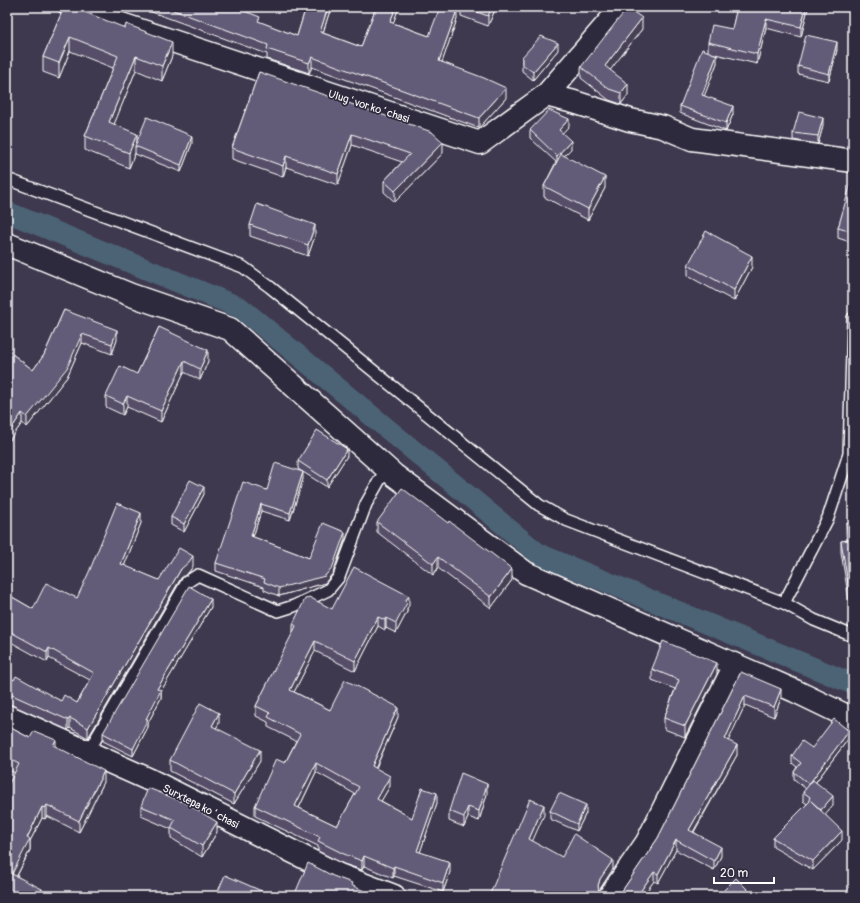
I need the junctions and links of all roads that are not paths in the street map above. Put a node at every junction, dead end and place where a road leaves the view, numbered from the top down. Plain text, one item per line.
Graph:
1 (70, 7) edge
2 (622, 7) edge
3 (546, 95) junction
4 (853, 161) edge
5 (7, 179) edge
6 (7, 244) edge
7 (853, 318) edge
8 (387, 469) junction
9 (784, 603) junction
10 (853, 636) edge
11 (735, 665) junction
12 (7, 716) edge
13 (853, 719) edge
14 (88, 752) junction
15 (394, 896) edge
16 (610, 896) edge

1 - 3 street, Ulugʻvor koʻchasi
2 - 3 street, Ulugʻvor koʻchasi
3 - 4 street
5 - 9 lane
6 - 8 street
7 - 9 lane
8 - 11 street
8 - 14 lane
9 - 10 lane
11 - 13 street
11 - 16 street
12 - 14 street, Surxtepa koʻchasi
14 - 15 street, Surxtepa koʻchasi

